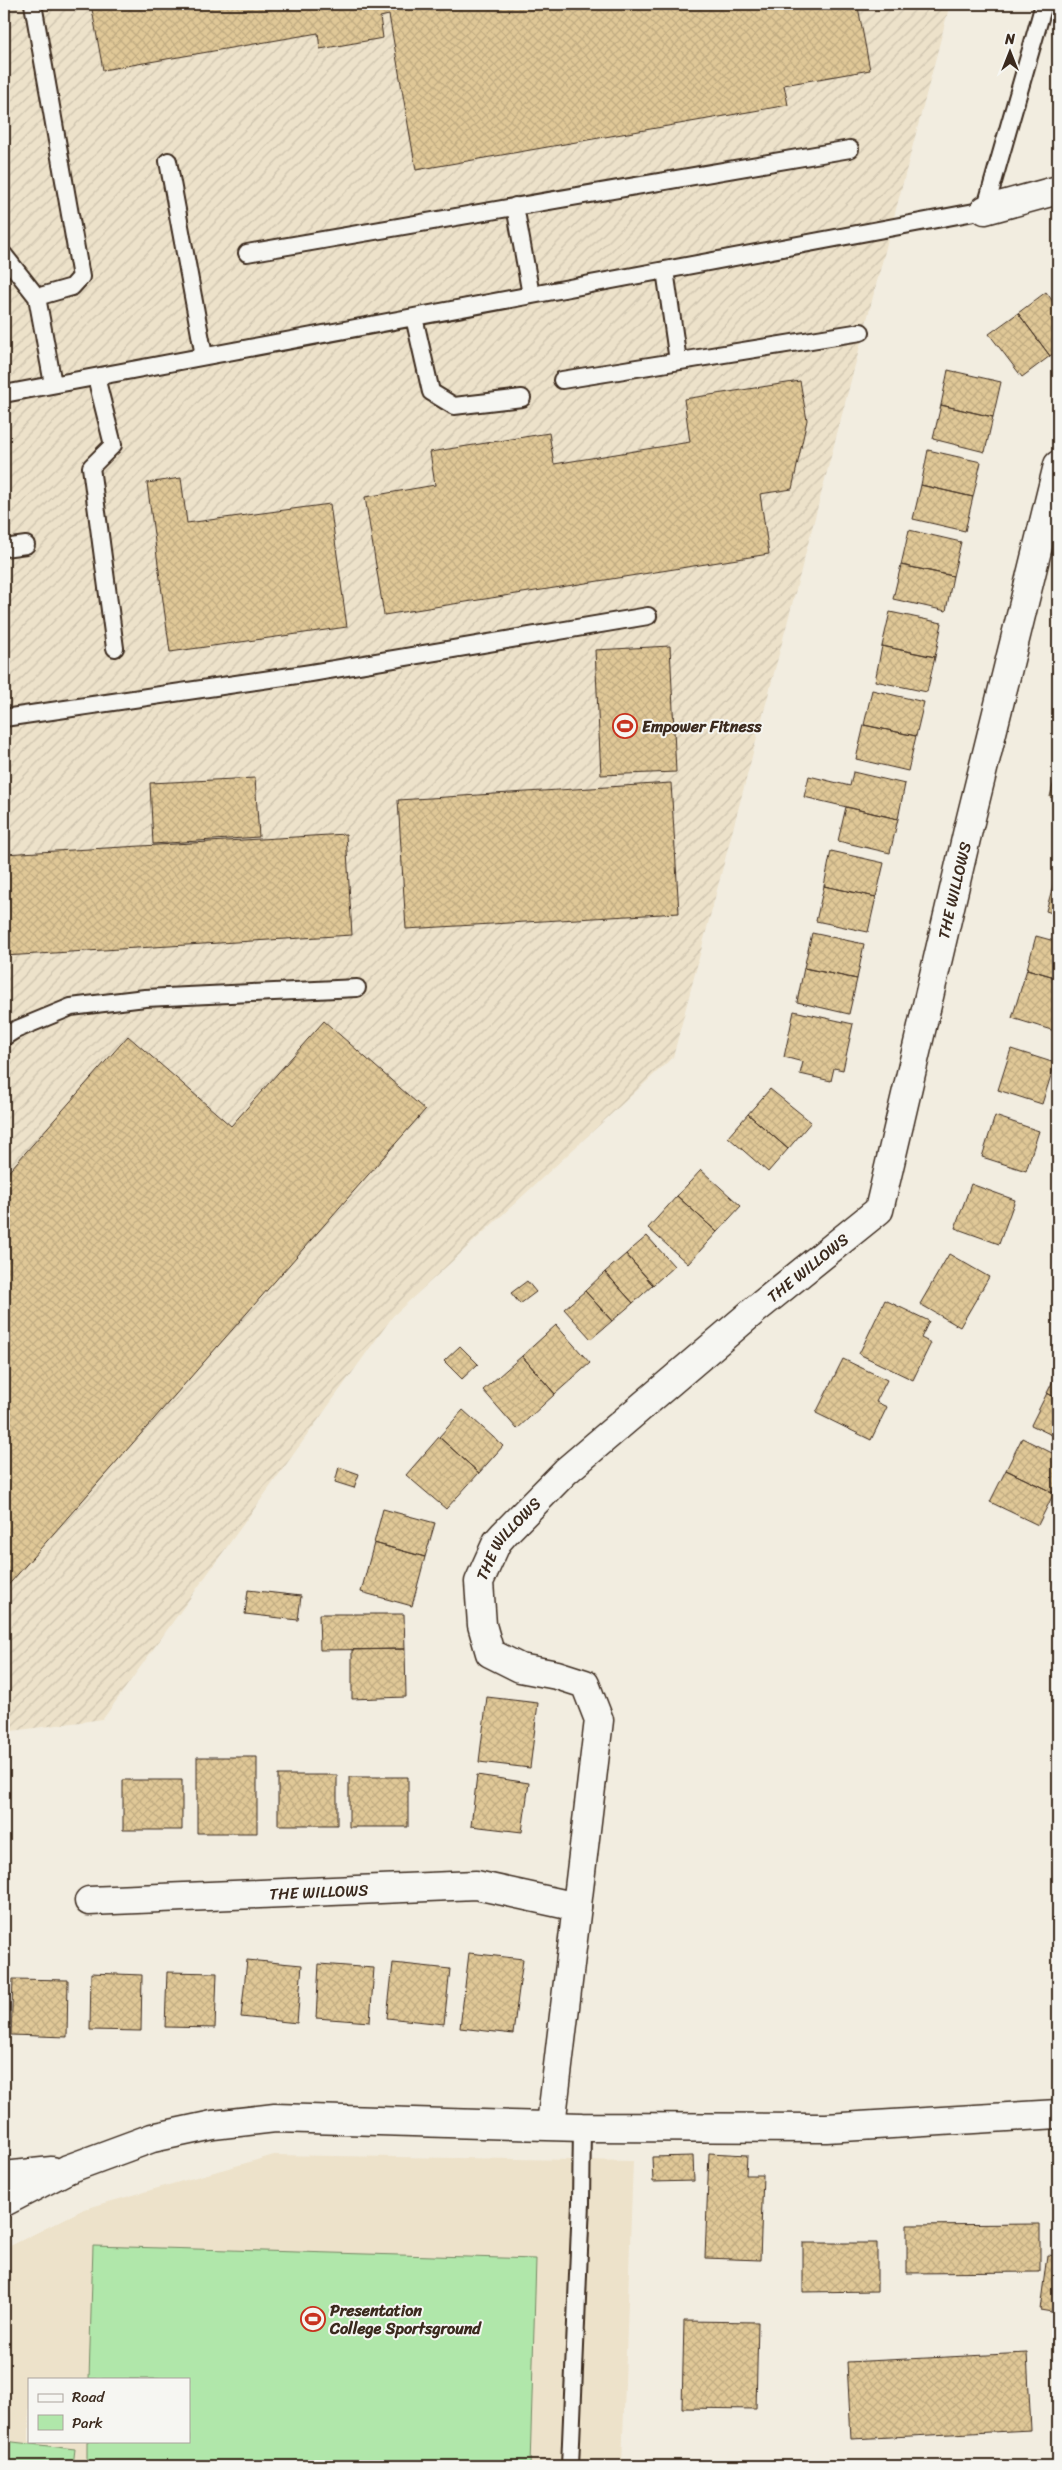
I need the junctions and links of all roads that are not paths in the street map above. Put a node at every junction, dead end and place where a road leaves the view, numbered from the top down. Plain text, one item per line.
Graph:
1 (33, 4) edge
2 (1044, 4) edge
3 (850, 149) dead end
4 (168, 161) dead end
5 (1058, 190) edge
6 (515, 206) junction
7 (985, 210) junction
8 (246, 253) dead end
9 (4, 255) edge
10 (665, 270) junction
11 (531, 295) junction
12 (37, 296) junction
13 (414, 317) junction
14 (861, 332) dead end
15 (204, 356) junction
16 (678, 361) junction
17 (96, 376) junction
18 (562, 380) dead end
19 (53, 384) junction
20 (4, 394) edge
21 (522, 398) dead end
22 (1058, 465) edge
23 (26, 545) dead end
24 (4, 548) edge
25 (648, 616) dead end
26 (115, 648) dead end
27 (4, 718) edge
28 (358, 988) dead end
29 (4, 1037) edge
30 (89, 1901) dead end
31 (577, 1907) junction
32 (1058, 2114) edge
33 (551, 2125) junction
34 (582, 2127) junction
35 (68, 2169) junction
36 (4, 2176) edge
37 (4, 2202) edge
38 (570, 2466) edge

1 - 12 lane
2 - 7 lane
3 - 6 lane
4 - 15 lane
5 - 7 street
6 - 8 lane
6 - 11 lane
7 - 10 lane
9 - 12 lane
10 - 11 lane
10 - 16 lane
11 - 13 lane
12 - 19 lane
13 - 15 lane
13 - 21 lane
14 - 16 lane
15 - 17 lane
16 - 18 lane
17 - 19 lane
17 - 26 lane
19 - 20 lane
22 - 31 street, THE WILLOWS
23 - 24 lane
25 - 27 lane
28 - 29 lane
30 - 31 street, THE WILLOWS
31 - 33 street, THE WILLOWS
32 - 34 street
33 - 34 street
33 - 35 street
34 - 38 lane
35 - 36 street
35 - 37 street

